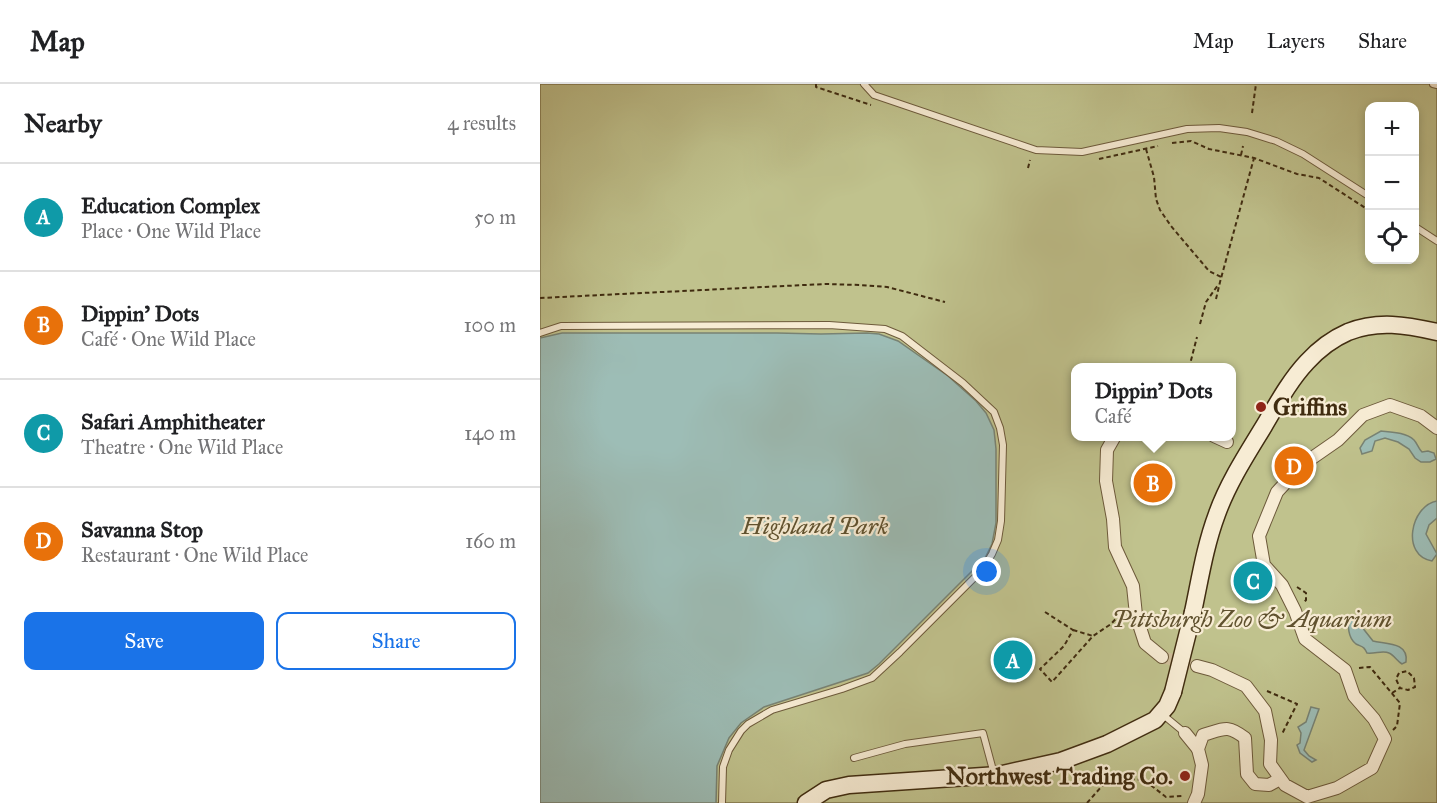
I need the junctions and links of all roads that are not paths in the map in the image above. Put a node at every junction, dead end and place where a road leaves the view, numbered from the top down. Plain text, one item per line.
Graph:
1 (864, 84) edge
2 (1365, 194) edge
3 (1419, 229) edge
4 (1437, 241) edge
5 (1437, 332) edge
6 (540, 333) edge
7 (1437, 428) edge
8 (1112, 441) edge
9 (1162, 657) tunnel mouth
10 (1197, 666) tunnel mouth
11 (1161, 713) junction
12 (1185, 733) joint
13 (1198, 748) junction
14 (854, 758) dead end
15 (994, 775) junction
16 (1280, 779) junction
17 (1196, 799) edge
18 (722, 803) edge
19 (806, 803) edge

1 - 2 lane
3 - 4 lane
5 - 11 main road, bridge
6 - 18 lane
7 - 16 street
8 - 9 street
10 - 16 street
11 - 12 lane
11 - 15 main road
12 - 13 street
13 - 16 street
13 - 17 street
14 - 15 lane
15 - 19 main road

